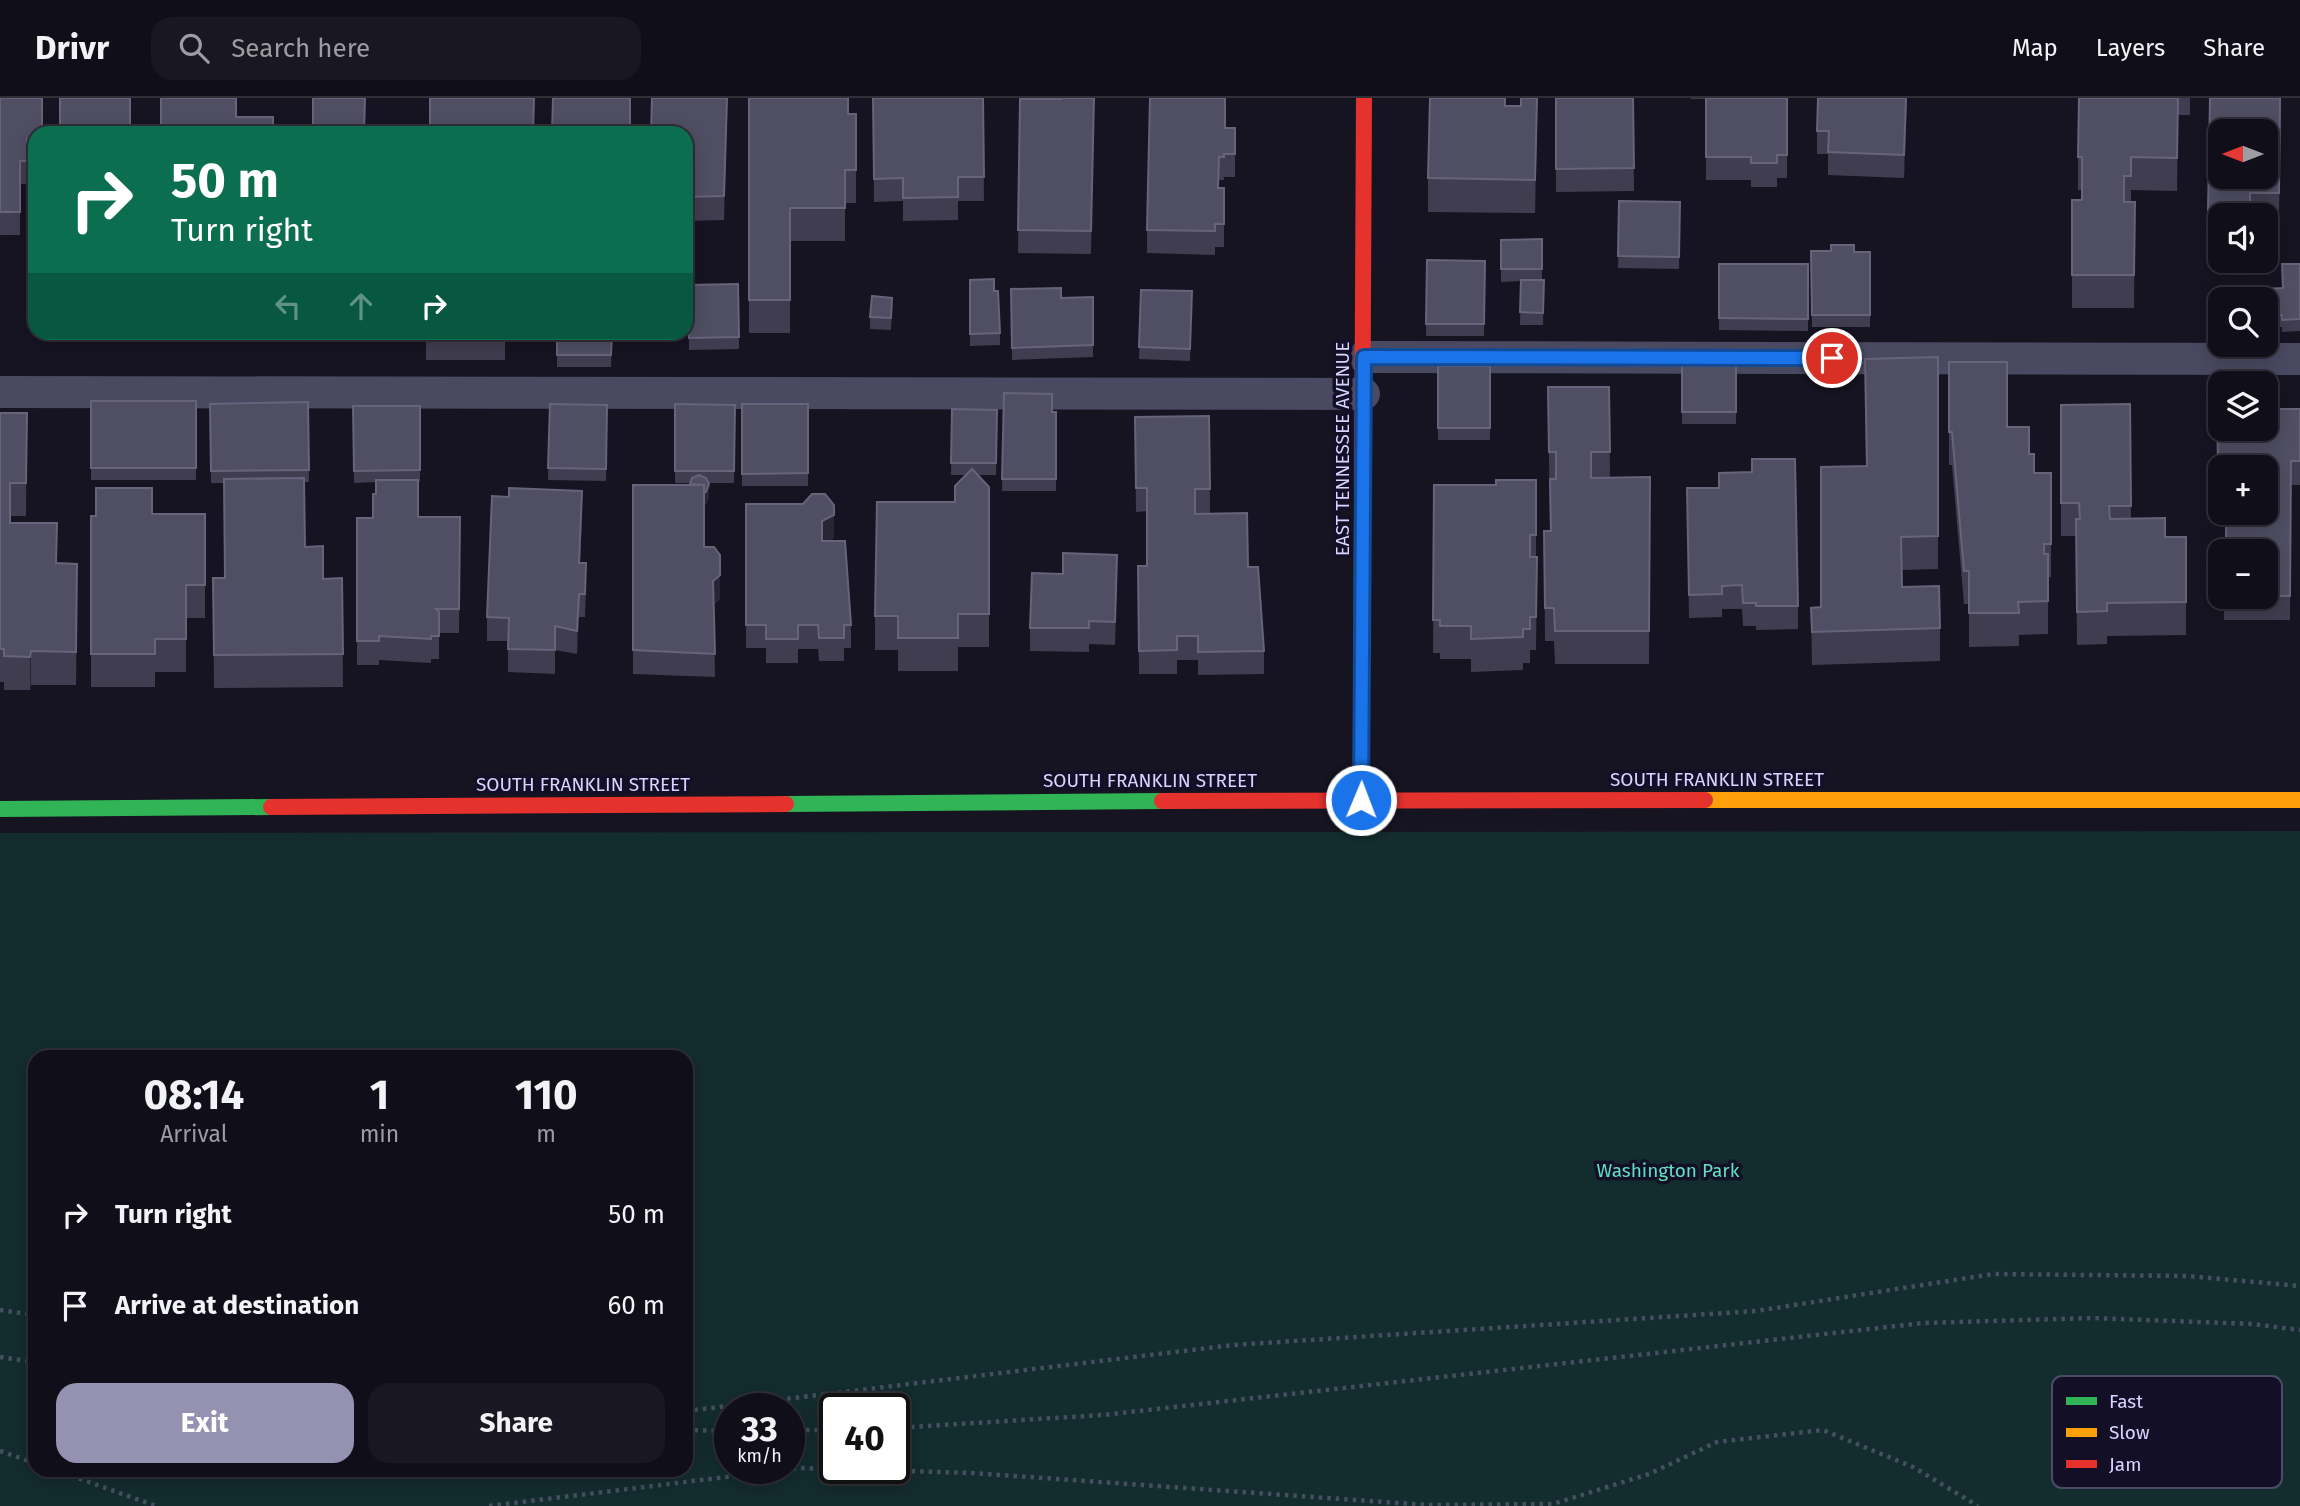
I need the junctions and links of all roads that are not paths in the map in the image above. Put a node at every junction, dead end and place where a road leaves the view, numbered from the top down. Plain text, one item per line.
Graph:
1 (1364, 98) edge
2 (1364, 357) junction
3 (2300, 359) edge
4 (0, 392) edge
5 (1364, 394) junction
6 (1361, 800) junction
7 (2300, 800) edge
8 (0, 809) edge

1 - 2 street, EAST TENNESSEE AVENUE
2 - 3 lane
2 - 5 street, EAST TENNESSEE AVENUE
4 - 5 lane
5 - 6 street, EAST TENNESSEE AVENUE
6 - 7 street, SOUTH FRANKLIN STREET
6 - 8 street, SOUTH FRANKLIN STREET

